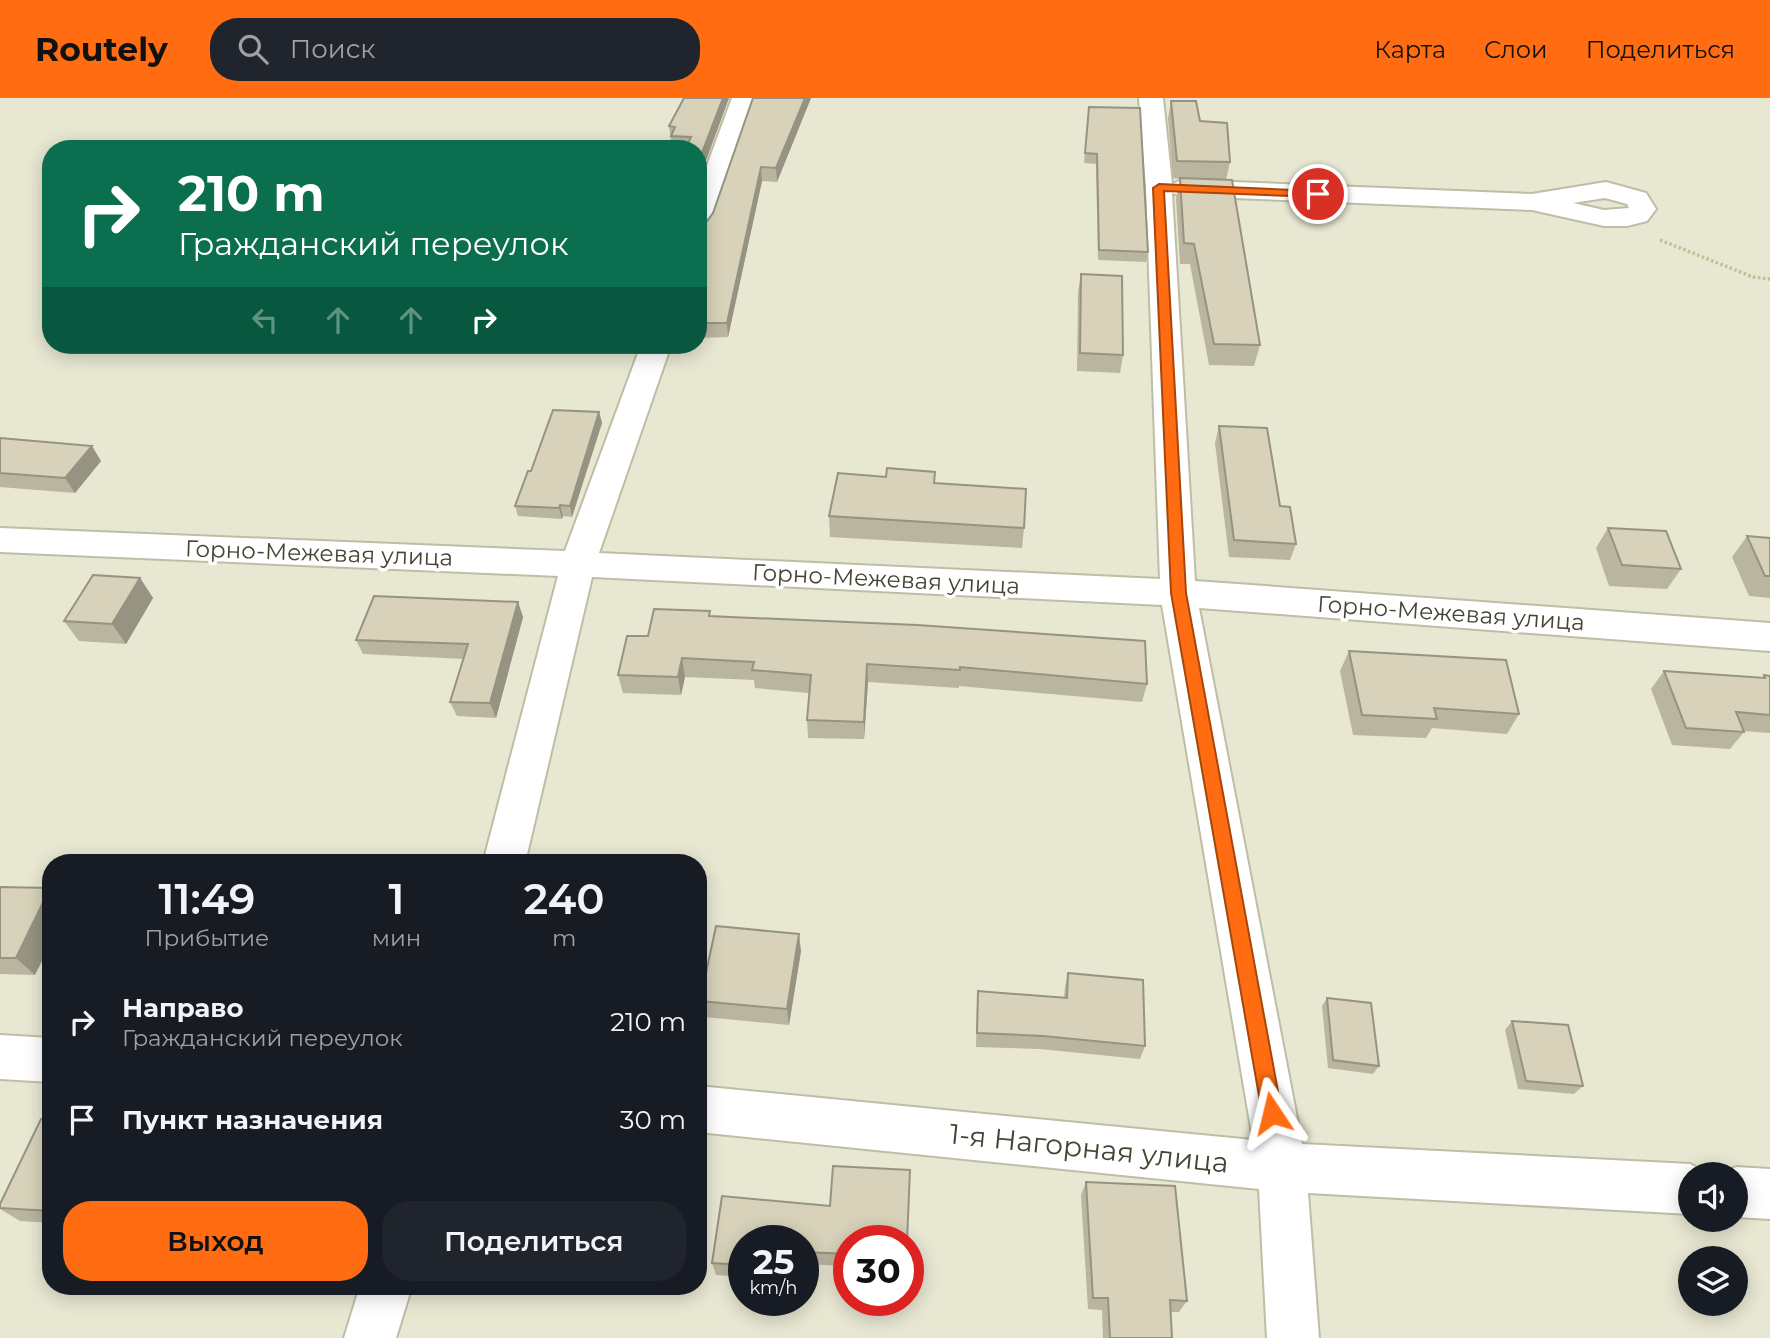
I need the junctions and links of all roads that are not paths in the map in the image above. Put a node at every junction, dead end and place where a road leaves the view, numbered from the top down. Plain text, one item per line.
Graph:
1 (744, 98) edge
2 (1151, 98) edge
3 (1159, 188) junction
4 (707, 202) edge
5 (1532, 202) junction
6 (653, 354) edge
7 (0, 540) edge
8 (578, 564) junction
9 (1178, 593) junction
10 (1770, 637) edge
11 (506, 854) edge
12 (0, 1057) edge
13 (42, 1059) edge
14 (707, 1110) edge
15 (1282, 1167) junction
16 (1678, 1188) edge
17 (1748, 1193) edge
18 (1770, 1194) edge
19 (383, 1295) edge
20 (370, 1338) edge
21 (1293, 1338) edge

1 - 4 street
2 - 3 street
3 - 5 street
3 - 9 street
5 - 5 street
6 - 8 street
7 - 8 street, Горно-Межевая улица
8 - 9 street, Горно-Межевая улица
8 - 11 street
9 - 10 street, Горно-Межевая улица
9 - 15 street
12 - 13 street
14 - 15 street, 1-я Нагорная улица
15 - 16 street, 1-я Нагорная улица
15 - 21 street
17 - 18 street
19 - 20 street

